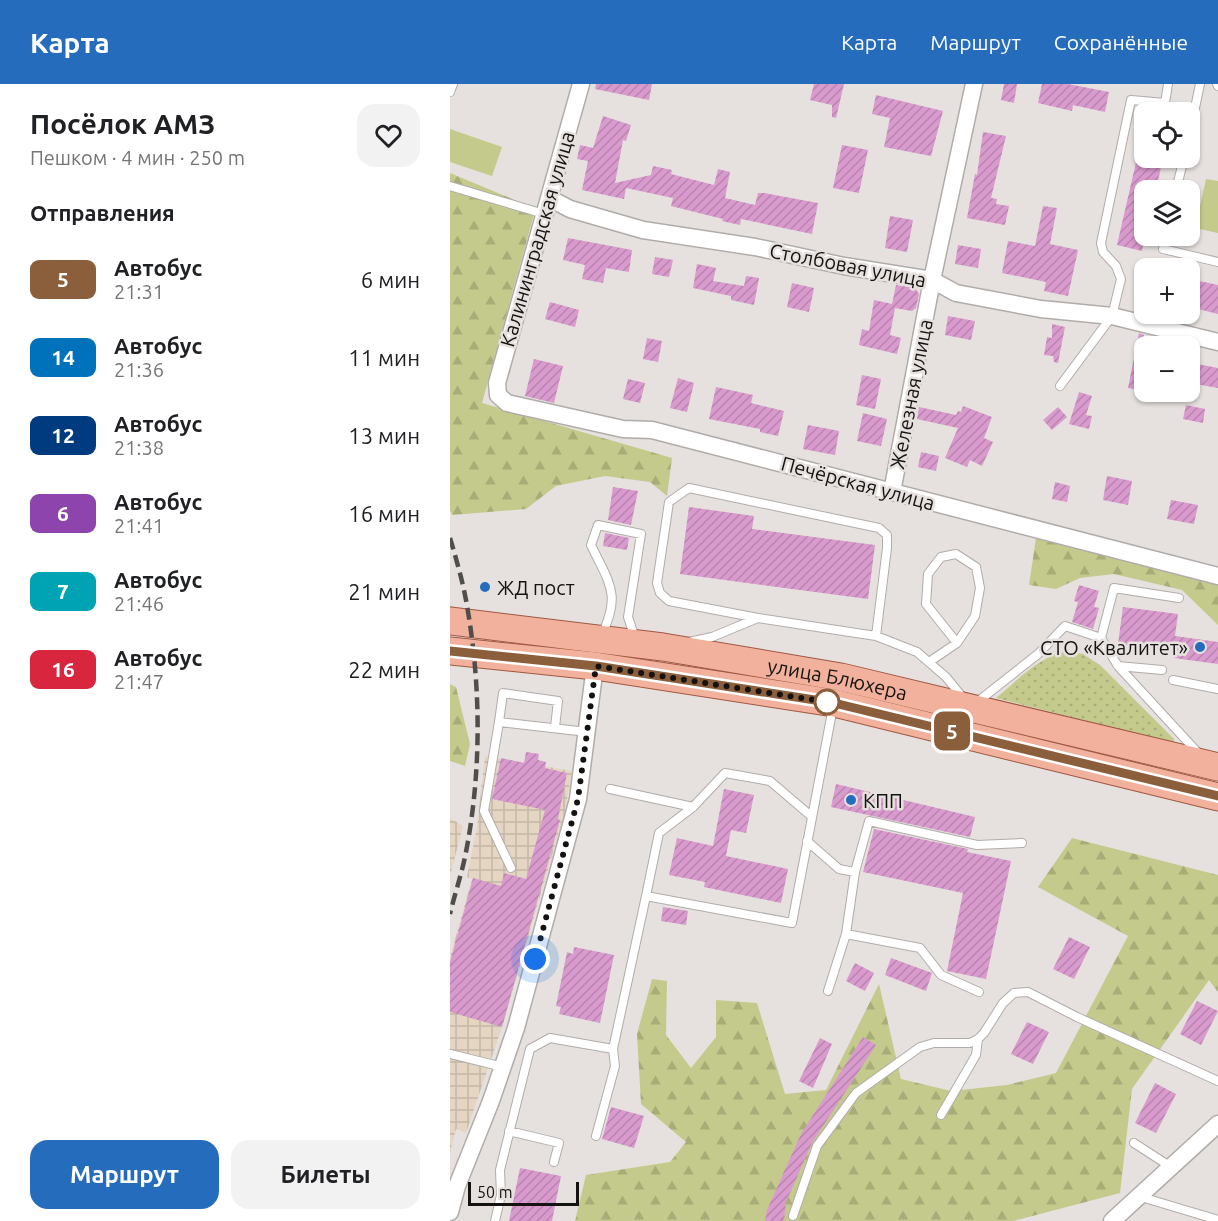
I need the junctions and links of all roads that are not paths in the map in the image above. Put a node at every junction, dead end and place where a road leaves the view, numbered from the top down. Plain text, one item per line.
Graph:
1 (453, 84) edge
2 (581, 84) edge
3 (974, 84) edge
4 (1168, 84) edge
5 (1200, 84) edge
6 (450, 92) edge
7 (1196, 102) edge
8 (450, 186) edge
9 (549, 198) junction
10 (544, 214) junction
11 (1164, 246) edge
12 (1218, 262) edge
13 (932, 280) junction
14 (1112, 316) junction
15 (1218, 342) edge
16 (1060, 386) dead end
17 (498, 395) joint
18 (892, 492) junction
19 (1218, 576) edge
20 (1179, 598) dead end
21 (758, 618) junction
22 (450, 621) edge
23 (876, 636) junction
24 (1101, 638) junction
25 (957, 643) junction
26 (650, 646) junction
27 (450, 651) edge
28 (597, 653) junction
29 (929, 662) junction
30 (1118, 666) junction
31 (1162, 670) dead end
32 (1173, 680) dead end
33 (1218, 689) edge
34 (834, 703) junction
35 (970, 707) junction
36 (499, 722) junction
37 (555, 727) junction
38 (587, 732) junction
39 (1214, 766) edge
40 (610, 789) dead end
41 (1218, 796) edge
42 (693, 807) junction
43 (812, 816) junction
44 (807, 841) junction
45 (1022, 843) dead end
46 (511, 868) dead end
47 (855, 872) junction
48 (646, 896) junction
49 (846, 934) junction
50 (828, 991) dead end
51 (979, 992) dead end
52 (978, 1039) junction
53 (614, 1049) junction
54 (450, 1054) edge
55 (503, 1067) junction
56 (1218, 1081) edge
57 (941, 1115) dead end
58 (1218, 1124) edge
59 (509, 1131) junction
60 (596, 1136) dead end
61 (1134, 1143) dead end
62 (554, 1162) dead end
63 (1171, 1167) junction
64 (1138, 1197) junction
65 (450, 1212) edge
66 (793, 1216) dead end
67 (1218, 1220) edge
68 (495, 1221) edge
69 (1112, 1221) edge

1 - 6 lane
2 - 9 street, Калининградская улица
3 - 13 street, Железная улица
4 - 14 lane
5 - 7 lane
8 - 10 lane
9 - 10 street, Калининградская улица
9 - 13 street, Столбовая улица
10 - 17 street, Калининградская улица
11 - 12 lane
13 - 14 street, Столбовая улица
13 - 18 street, Железная улица
14 - 15 street, Столбовая улица
14 - 16 lane
17 - 18 street, Печёрская улица
18 - 19 street, Печёрская улица
20 - 24 lane
21 - 23 lane
21 - 23 lane
21 - 26 lane
22 - 28 main road, улица Блюхера
23 - 29 lane
24 - 30 lane
24 - 35 lane
25 - 25 lane
25 - 29 lane
26 - 28 main road, улица Блюхера
26 - 28 lane
26 - 35 main road, улица Блюхера
27 - 28 main road, улица Блюхера
28 - 34 main road, улица Блюхера
28 - 38 street
29 - 35 lane
30 - 31 lane
30 - 39 lane
32 - 33 lane
34 - 41 main road, улица Блюхера
34 - 43 lane
35 - 39 main road, улица Блюхера
36 - 37 lane
36 - 37 lane
36 - 46 lane
37 - 38 lane
38 - 55 street
40 - 42 lane
42 - 43 lane
42 - 48 lane
43 - 44 lane
44 - 47 lane
44 - 48 lane
45 - 47 lane
47 - 49 lane
48 - 53 lane
49 - 50 lane
49 - 51 lane
52 - 56 lane
52 - 57 lane
52 - 66 lane
53 - 59 lane
53 - 60 lane
54 - 55 lane
55 - 65 street
58 - 63 street
59 - 62 lane
59 - 68 lane
61 - 63 lane
63 - 64 street
64 - 67 lane
64 - 69 street

